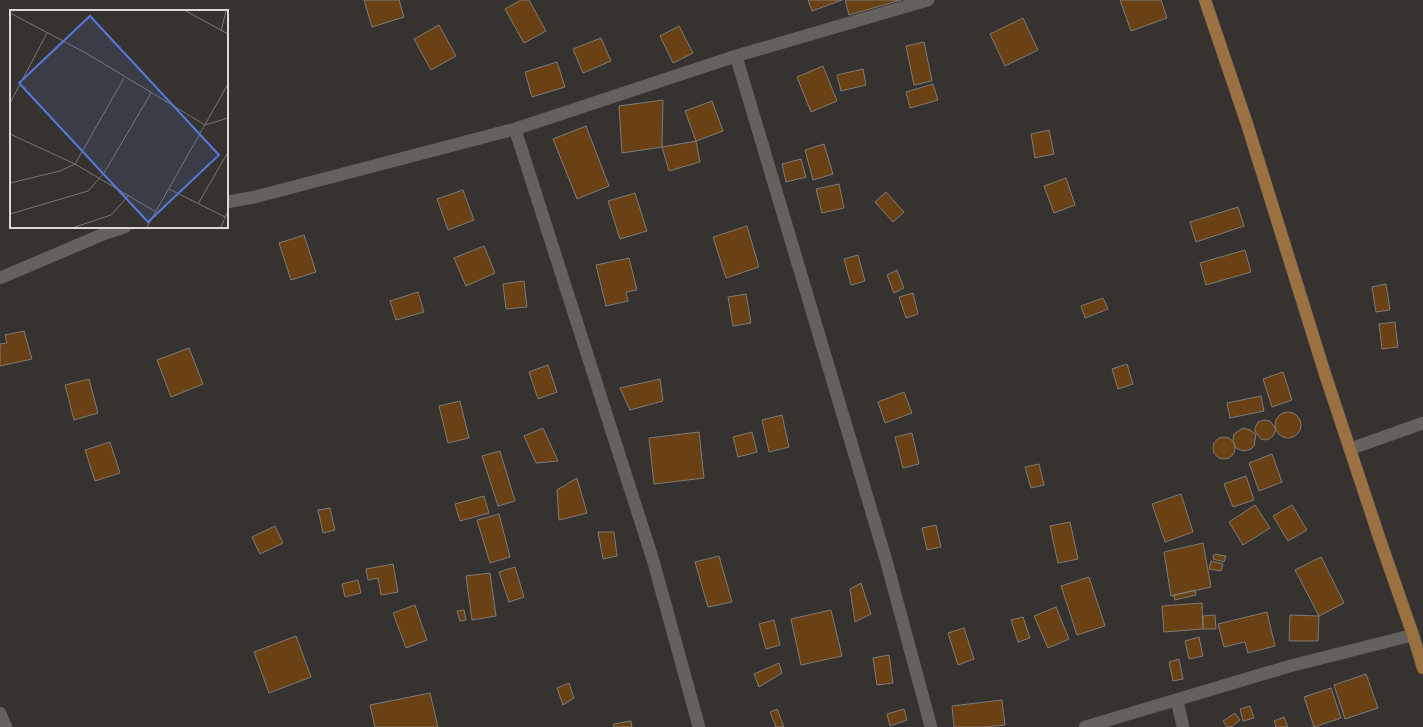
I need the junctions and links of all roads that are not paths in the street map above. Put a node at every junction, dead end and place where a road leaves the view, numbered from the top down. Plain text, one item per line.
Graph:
1 (928, 0) edge
2 (1205, 0) edge
3 (736, 56) junction
4 (515, 129) junction
5 (228, 202) edge
6 (122, 228) edge
7 (0, 278) edge
8 (1423, 423) edge
9 (1350, 449) junction
10 (1413, 635) junction
11 (1423, 668) edge
12 (1177, 700) junction
13 (0, 713) edge
14 (6, 727) edge
15 (699, 727) edge
16 (932, 727) edge
17 (1085, 727) edge
18 (1183, 727) edge

1 - 3 street
2 - 9 main road
3 - 4 street
3 - 16 street
4 - 5 street
4 - 15 street
6 - 7 street
8 - 9 street
9 - 10 main road
10 - 11 main road
10 - 12 street
12 - 17 street
12 - 18 street
13 - 14 street

